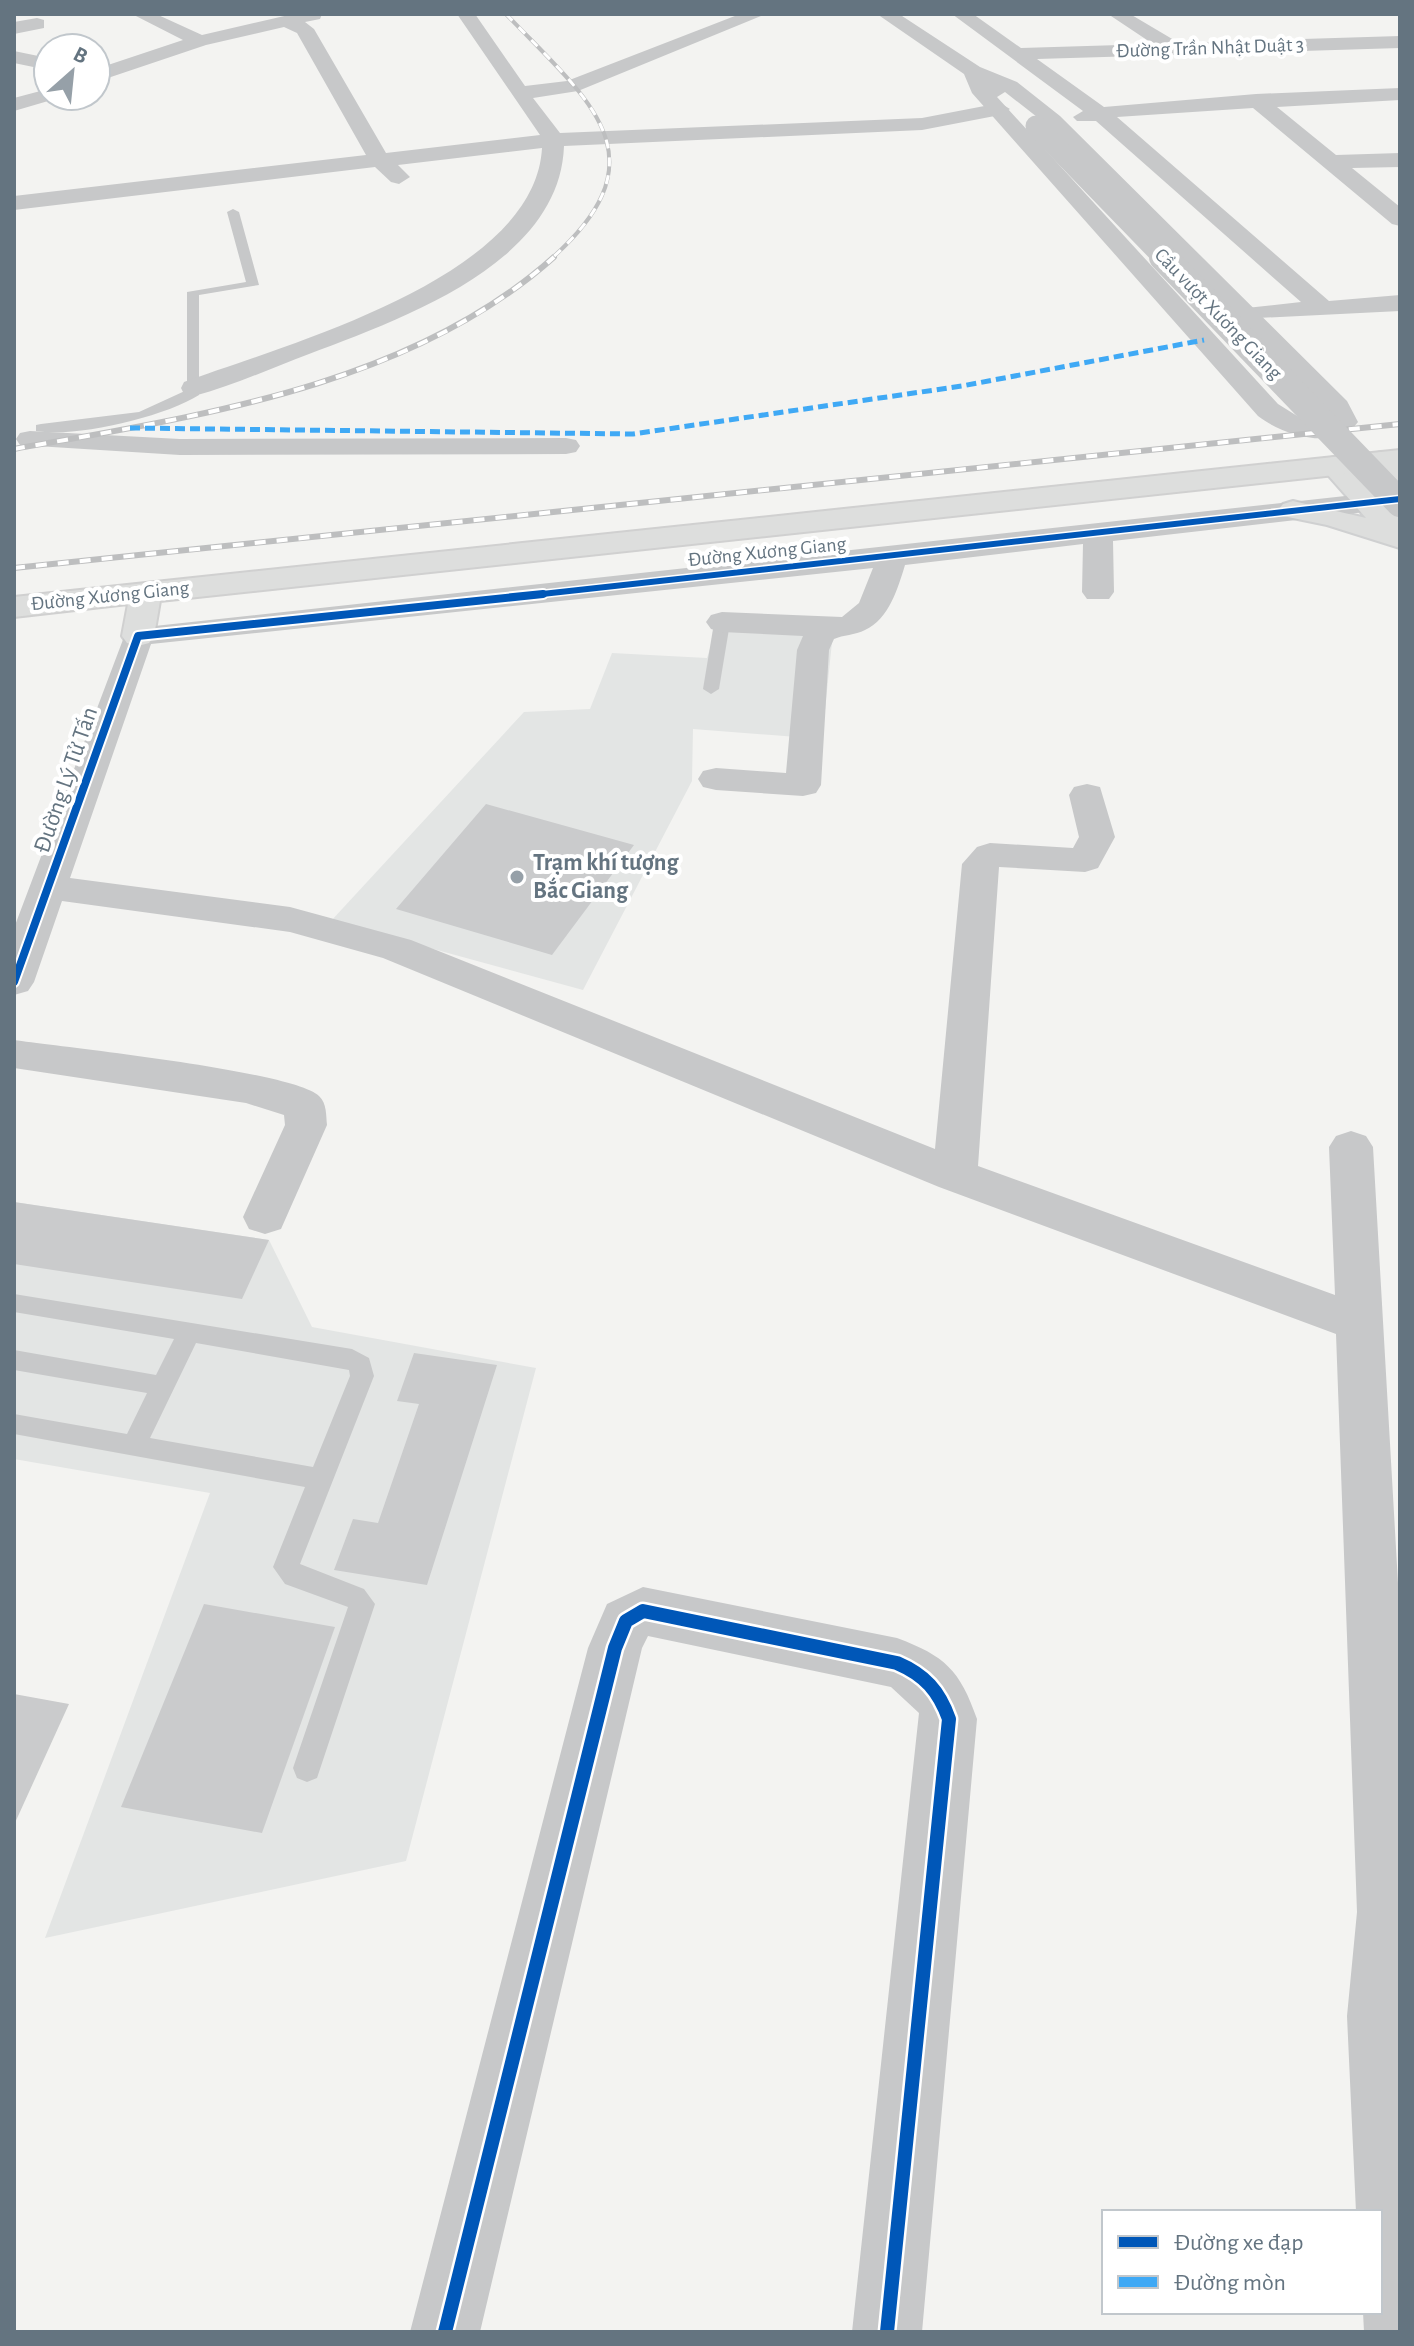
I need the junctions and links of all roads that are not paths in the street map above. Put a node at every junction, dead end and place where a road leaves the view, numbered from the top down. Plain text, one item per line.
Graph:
1 (141, 14) edge
2 (316, 14) edge
3 (466, 14) edge
4 (757, 14) edge
5 (886, 14) edge
6 (961, 14) edge
7 (1117, 14) edge
8 (286, 21) junction
9 (37, 24) dead end
10 (1328, 24) dead end
11 (14, 28) edge
12 (173, 29) junction
13 (200, 41) junction
14 (1400, 42) edge
15 (1350, 44) junction
16 (1175, 49) junction
17 (1020, 54) junction
18 (112, 58) edge
19 (112, 71) edge
20 (973, 71) junction
21 (519, 93) junction
22 (1400, 94) edge
23 (1265, 107) junction
24 (1400, 107) edge
25 (1000, 109) junction
26 (1103, 116) junction
27 (1044, 123) junction
28 (553, 140) junction
29 (379, 159) junction
30 (1400, 160) edge
31 (1334, 162) junction
32 (402, 180) dead end
33 (14, 203) edge
34 (233, 212) dead end
35 (1400, 219) edge
36 (1400, 303) edge
37 (1320, 306) junction
38 (1246, 314) junction
39 (1183, 318) junction
40 (194, 388) junction
41 (25, 434) edge
42 (566, 446) dead end
43 (14, 465) edge
44 (1334, 466) junction
45 (1394, 467) edge
46 (1400, 501) edge
47 (1368, 502) junction
48 (1293, 510) junction
49 (1098, 533) junction
50 (1399, 533) edge
51 (892, 557) junction
52 (740, 574) junction
53 (146, 592) junction
54 (1098, 592) dead end
55 (14, 607) edge
56 (722, 625) junction
57 (826, 628) junction
58 (138, 636) junction
59 (711, 689) dead end
60 (716, 779) dead end
61 (1087, 795) dead end
62 (50, 887) junction
63 (14, 982) edge
64 (14, 1054) edge
65 (1351, 1147) dead end
66 (955, 1175) junction
67 (265, 1217) dead end
68 (14, 1303) edge
69 (1359, 1323) junction
70 (189, 1332) junction
71 (14, 1360) edge
72 (163, 1386) junction
73 (14, 1424) edge
74 (134, 1446) junction
75 (321, 1479) junction
76 (307, 1768) dead end
77 (445, 2332) edge
78 (887, 2332) edge
79 (1399, 2332) edge

1 - 12 street
2 - 8 street
3 - 21 street
4 - 21 street
5 - 20 street
6 - 17 street
7 - 16 street
8 - 13 street
8 - 29 street
9 - 11 street
10 - 15 street
12 - 13 street
12 - 18 street
13 - 19 street
14 - 15 street, Đường Trần Nhật Duật 3
15 - 16 street, Đường Trần Nhật Duật 3
16 - 17 street, Đường Trần Nhật Duật 3
17 - 26 street
20 - 25 street
20 - 27 street
21 - 28 street
22 - 23 street
23 - 24 street
23 - 26 street
23 - 31 street
25 - 28 street
25 - 39 street
26 - 27 street
26 - 37 street
27 - 38 street
27 - 46 street, Cầu vượt Xương Giang, bridge
28 - 29 street
28 - 40 street
29 - 32 street
29 - 33 street
30 - 31 street
31 - 35 street
34 - 40 lane
36 - 37 street
37 - 38 street
38 - 39 street
38 - 39 street
40 - 41 lane
41 - 42 street
41 - 43 street
44 - 45 main road, Đường Xương Giang
44 - 47 main road
44 - 53 main road, Đường Xương Giang
46 - 47 street, Đường Xương Giang
47 - 48 street, Đường Xương Giang
47 - 50 main road
48 - 49 street, Đường Xương Giang
48 - 50 main road
49 - 51 street, Đường Xương Giang
49 - 54 street
51 - 52 street, Đường Xương Giang
51 - 57 street
52 - 56 street
52 - 58 street, Đường Xương Giang
53 - 55 main road, Đường Xương Giang
53 - 58 main road
56 - 57 street
56 - 59 lane
57 - 60 street
58 - 62 street, Đường Lý Tử Tấn
61 - 66 street
62 - 63 street, Đường Lý Tử Tấn
62 - 66 street
64 - 67 street
65 - 69 street
66 - 69 street
68 - 70 lane
69 - 79 street
70 - 72 lane
70 - 75 lane
71 - 72 lane
72 - 74 lane
73 - 74 lane
74 - 75 lane
75 - 76 lane
77 - 78 street

